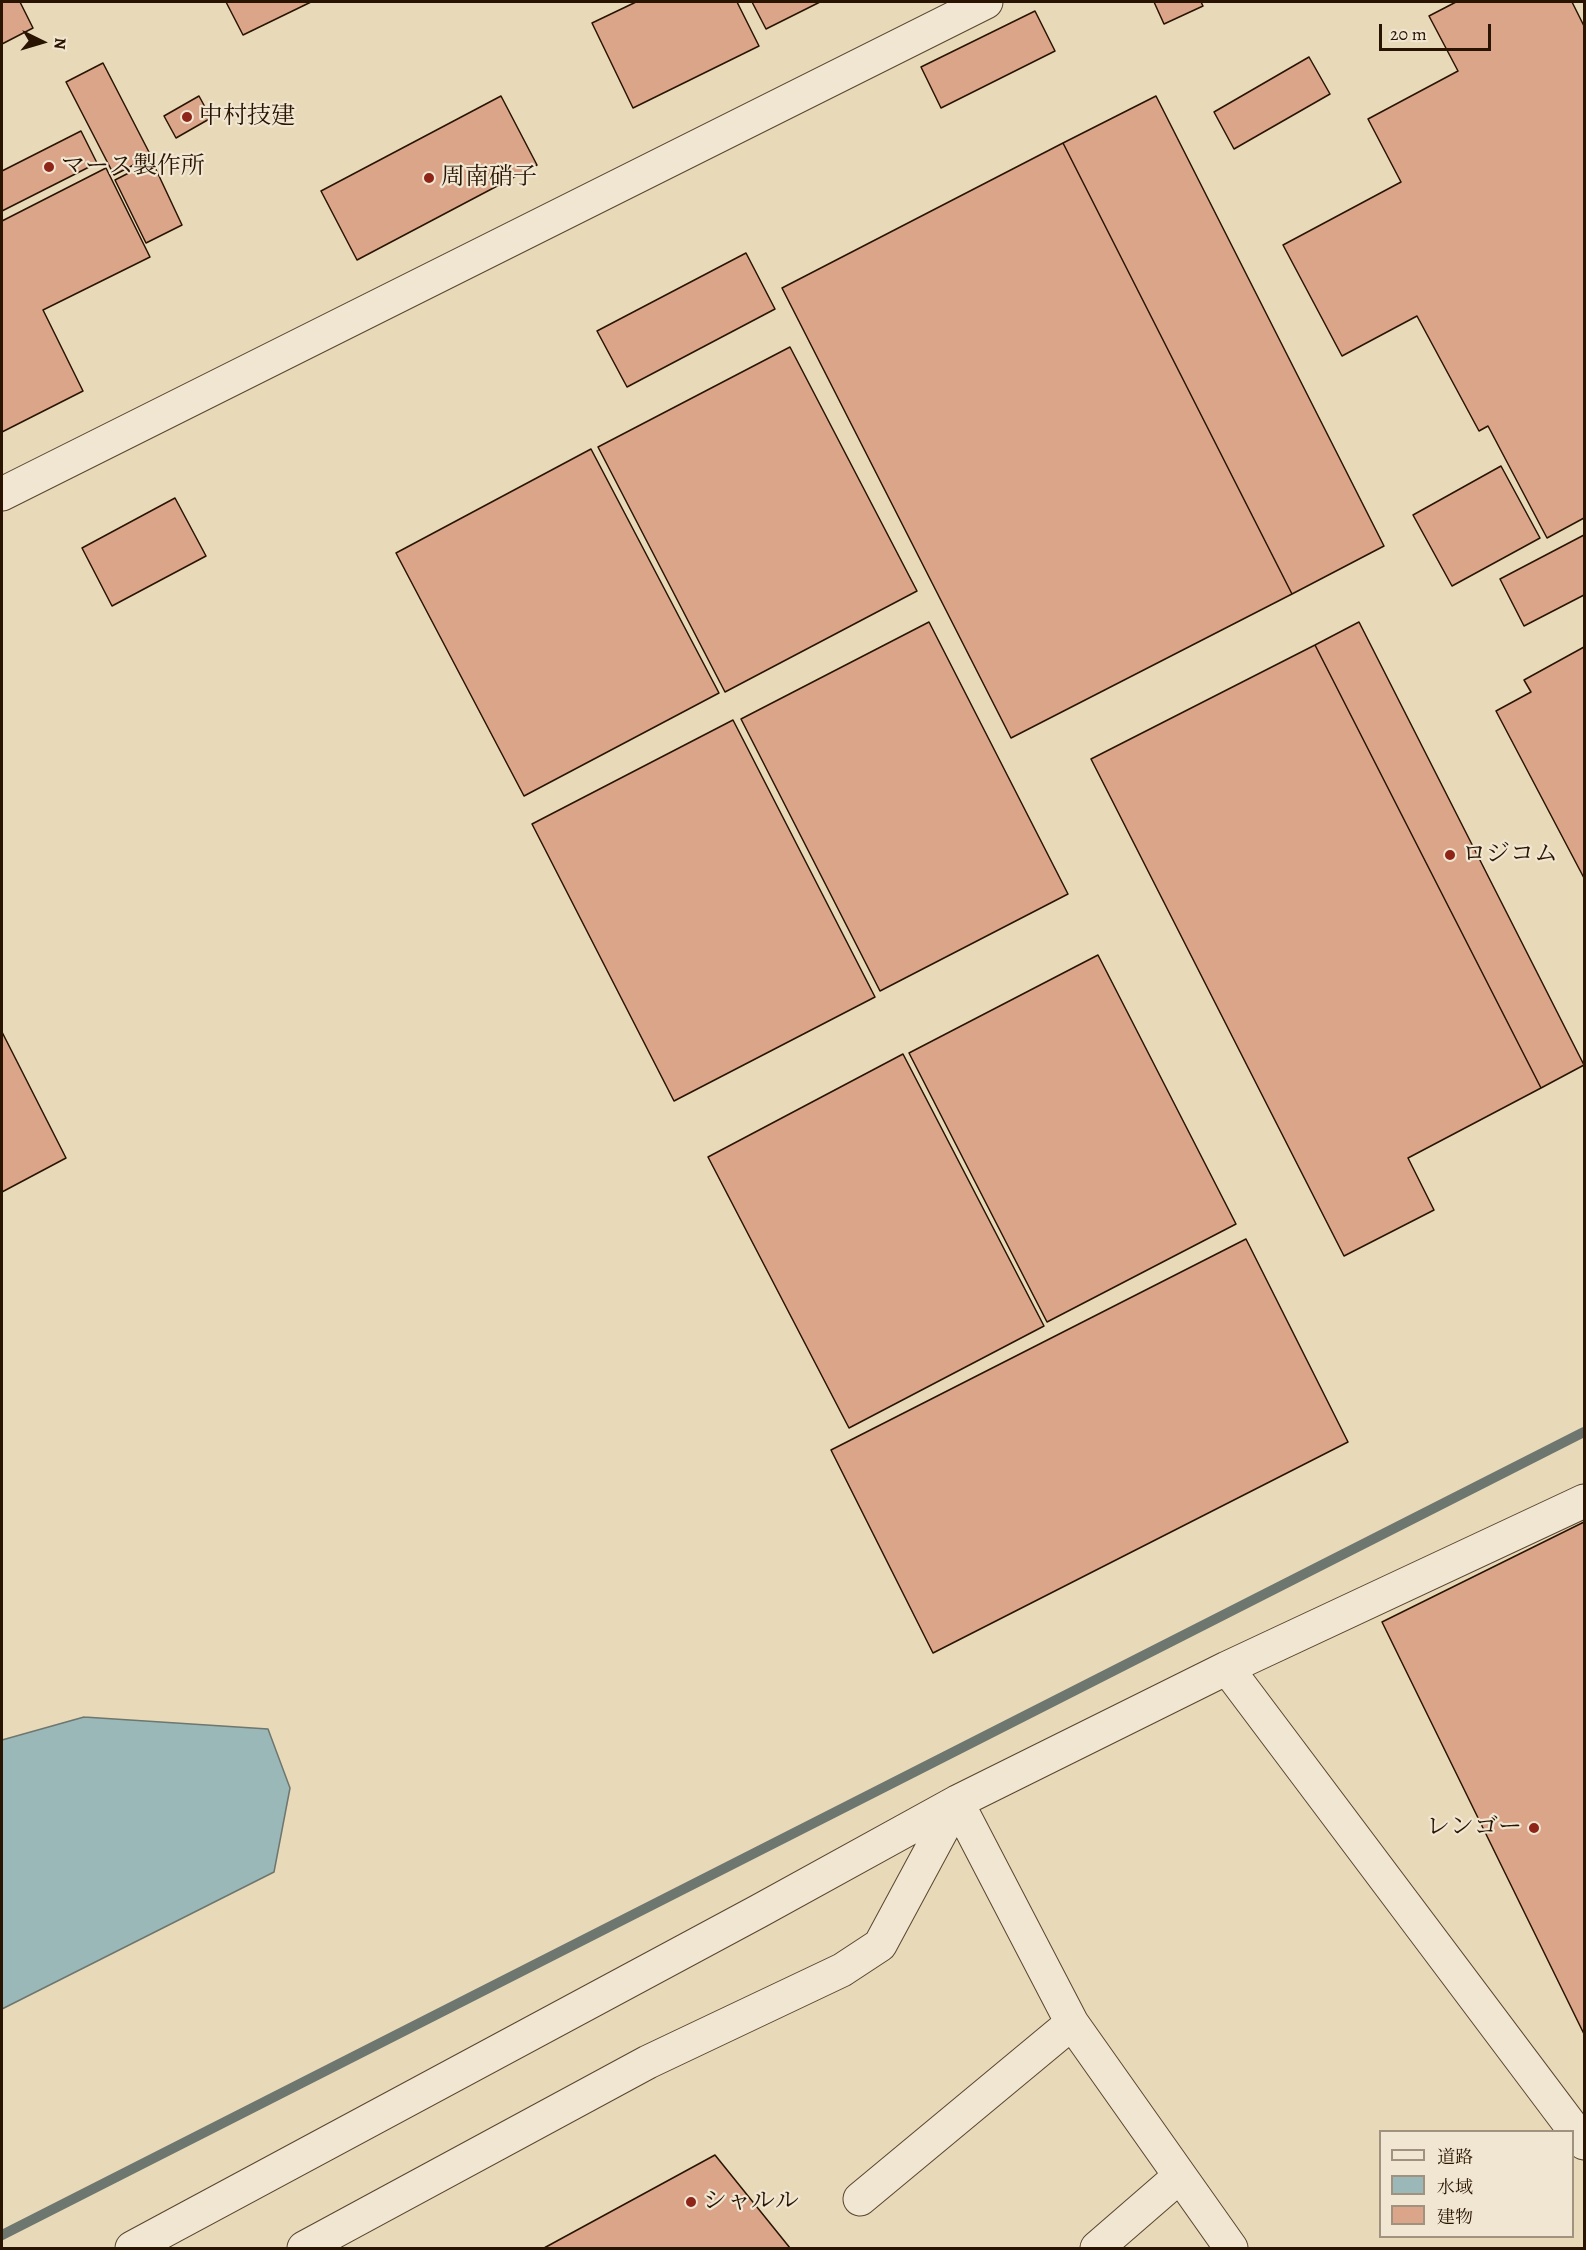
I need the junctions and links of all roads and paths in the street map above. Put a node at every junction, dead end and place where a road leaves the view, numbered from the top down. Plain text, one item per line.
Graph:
1 (986, 2) edge
2 (2, 494) edge
3 (1584, 1501) edge
4 (1227, 1668) junction
5 (957, 1802) junction
6 (1072, 2023) junction
7 (1584, 2143) edge
8 (1180, 2176) junction
9 (860, 2199) dead end
10 (132, 2248) edge
11 (304, 2248) edge
12 (1097, 2248) edge
13 (1231, 2248) edge

1 - 2 street
3 - 4 street
4 - 5 street
4 - 7 street
5 - 6 street
5 - 10 street
5 - 11 street
6 - 8 street
6 - 9 street
8 - 12 street
8 - 13 street

